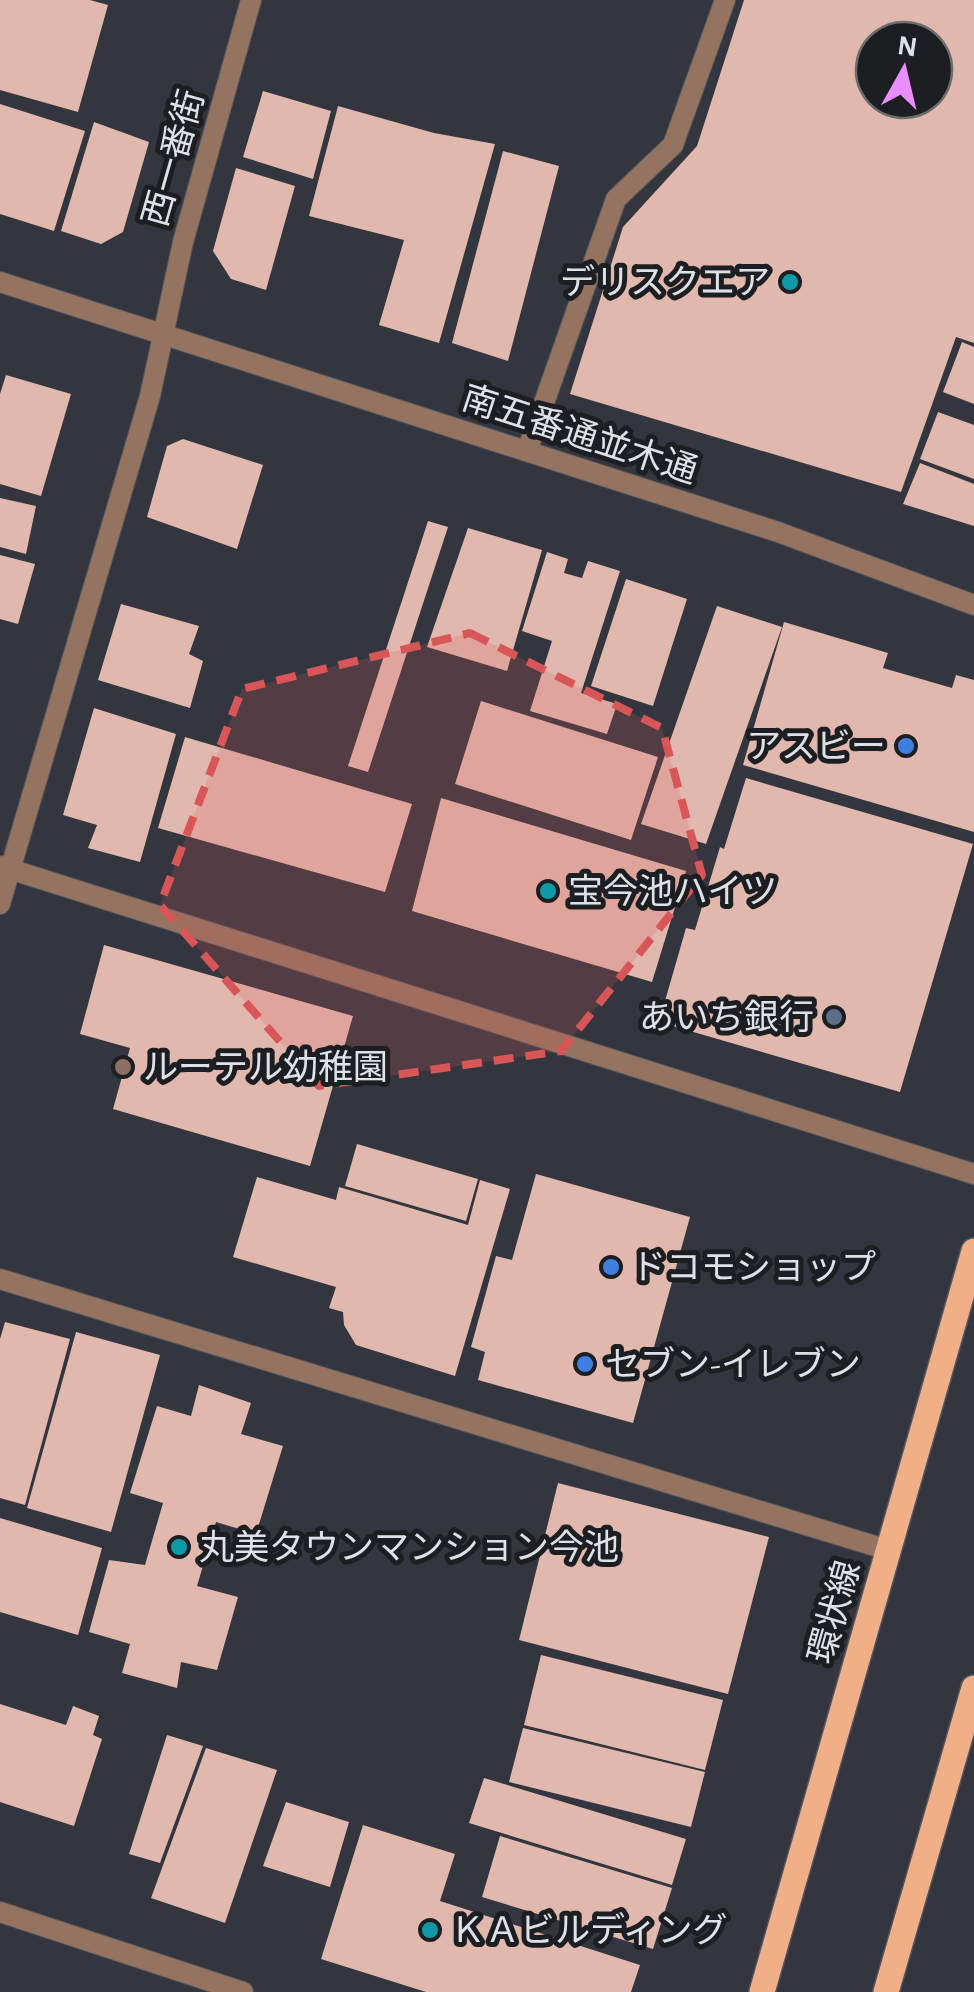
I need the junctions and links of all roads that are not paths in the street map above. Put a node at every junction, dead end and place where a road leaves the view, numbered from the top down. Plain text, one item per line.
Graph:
1 (252, 0) edge
2 (725, 0) edge
3 (0, 282) edge
4 (164, 335) junction
5 (527, 450) junction
6 (974, 604) edge
7 (5, 868) edge
8 (0, 904) edge
9 (974, 1174) edge
10 (974, 1251) edge
11 (0, 1279) edge
12 (888, 1550) junction
13 (974, 1688) edge
14 (0, 1912) edge
15 (243, 1992) edge
16 (762, 1992) edge
17 (886, 1992) edge

1 - 4 street, 西一番街
2 - 5 street
3 - 4 street, 南五番通並木通
4 - 5 street, 南五番通並木通
4 - 7 street, 西一番街
5 - 6 street, 南五番通並木通
7 - 8 street, 西一番街
7 - 9 street
10 - 12 main road, 環状線
11 - 12 street
12 - 16 main road, 環状線
13 - 17 main road
14 - 15 street

